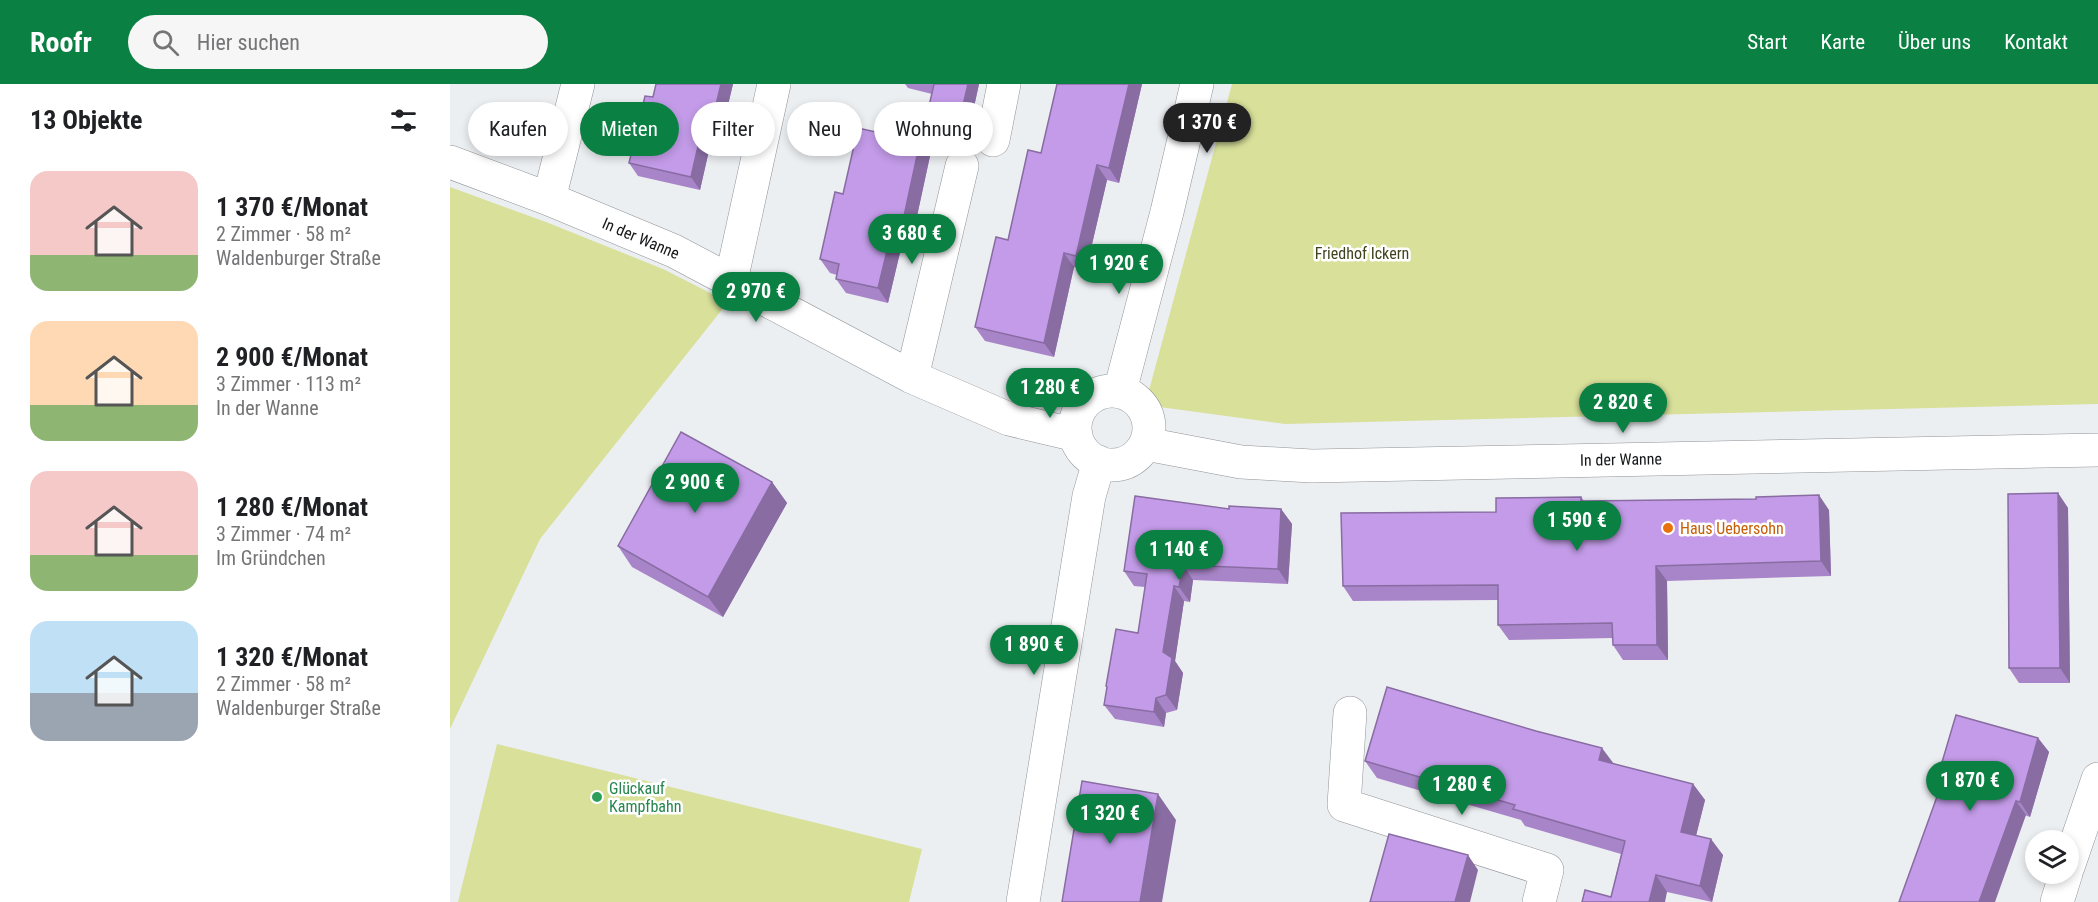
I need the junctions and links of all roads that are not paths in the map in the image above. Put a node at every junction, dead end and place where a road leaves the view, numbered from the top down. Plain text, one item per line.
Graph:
1 (578, 84) edge
2 (774, 84) edge
3 (1004, 84) edge
4 (1197, 84) edge
5 (993, 140) dead end
6 (450, 162) edge
7 (962, 166) dead end
8 (549, 199) junction
9 (731, 281) junction
10 (912, 377) junction
11 (1120, 391) junction
12 (1076, 435) junction
13 (1146, 444) junction
14 (2098, 450) edge
15 (1099, 462) junction
16 (1350, 713) dead end
17 (2098, 779) edge
18 (2079, 835) edge
19 (2063, 884) edge
20 (1023, 902) edge
21 (1539, 902) edge
22 (2057, 902) edge

1 - 8 street
2 - 9 street
3 - 5 street
4 - 11 street
6 - 8 street, In der Wanne
7 - 10 street
8 - 9 street, In der Wanne
9 - 10 street, In der Wanne
10 - 12 street, In der Wanne
11 - 12 street
11 - 13 street
12 - 15 street
13 - 14 street, In der Wanne
13 - 15 street
15 - 20 street
16 - 21 street
17 - 18 street
19 - 22 street

